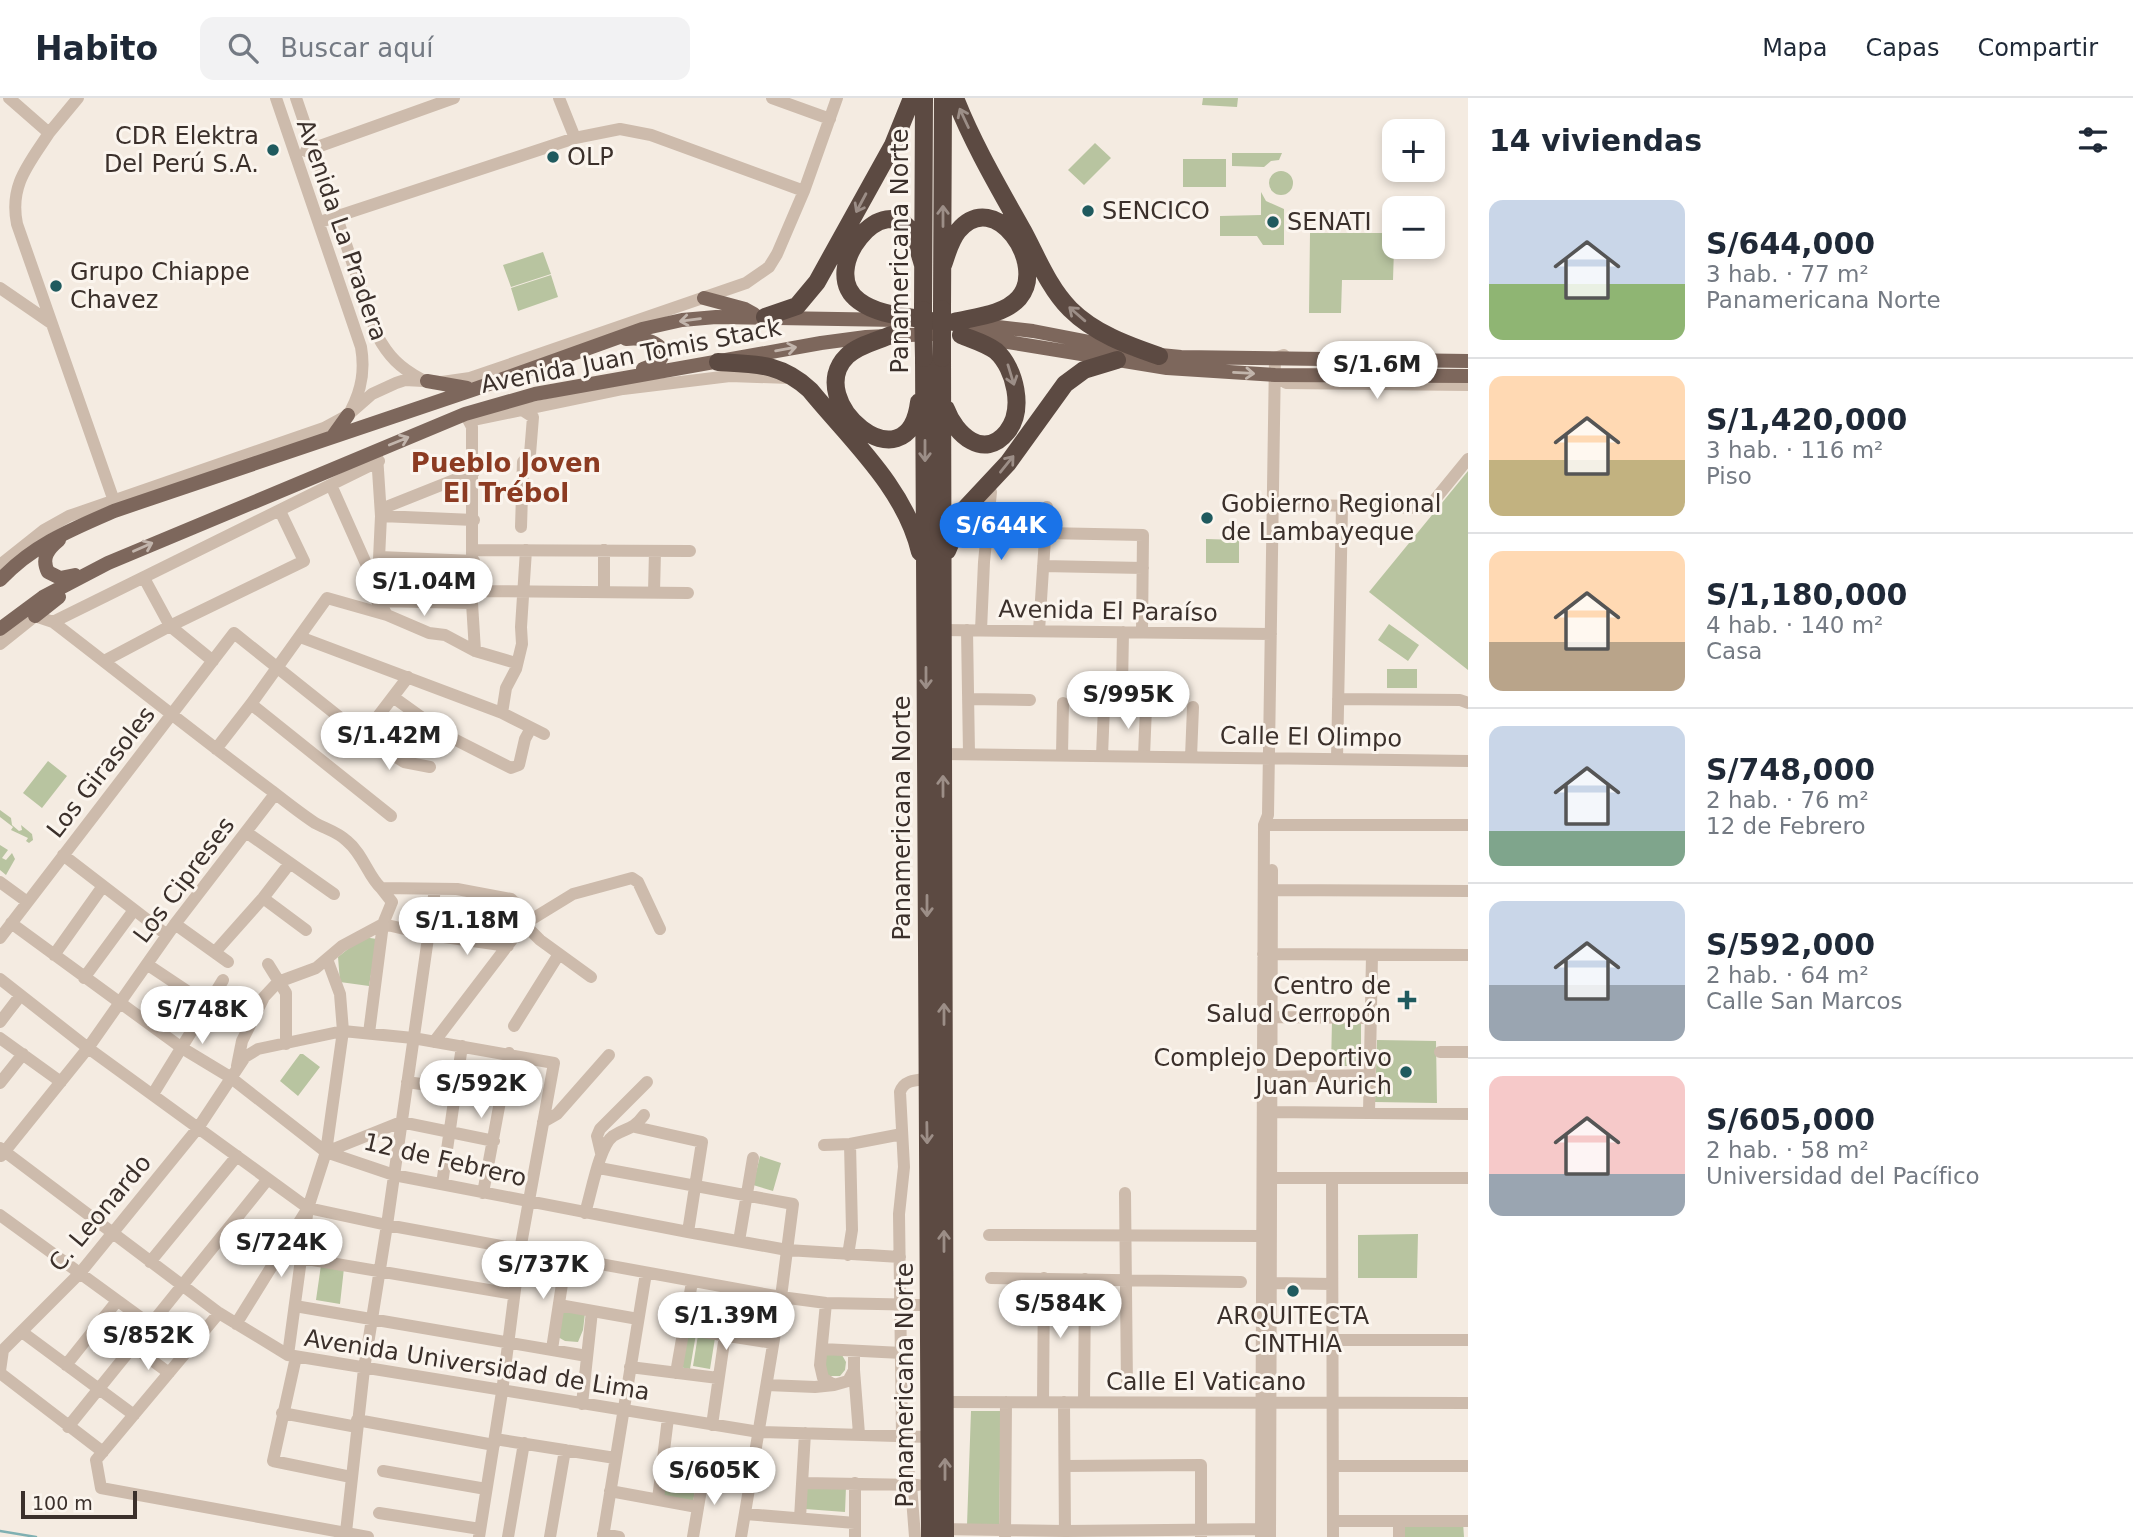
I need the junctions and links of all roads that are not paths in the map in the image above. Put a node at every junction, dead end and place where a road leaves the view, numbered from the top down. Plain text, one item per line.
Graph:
1 (9, 98) edge
2 (78, 98) edge
3 (276, 98) edge
4 (296, 98) edge
5 (454, 98) edge
6 (559, 98) edge
7 (772, 98) edge
8 (837, 98) edge
9 (912, 98) edge
10 (923, 98) edge
11 (943, 98) edge
12 (955, 98) edge
13 (830, 119) junction
14 (49, 133) junction
15 (575, 138) junction
16 (314, 148) junction
17 (295, 154) junction
18 (804, 191) junction
19 (337, 218) junction
20 (320, 222) junction
21 (923, 265) junction
22 (943, 265) junction
23 (0, 288) edge
24 (704, 298) junction
25 (762, 317) junction
26 (942, 319) junction
27 (51, 323) junction
28 (891, 335) junction
29 (593, 345) junction
30 (1159, 356) junction
31 (933, 358) junction
32 (1275, 358) junction
33 (1468, 358) edge
34 (1117, 360) junction
35 (713, 368) junction
36 (669, 370) junction
37 (1275, 375) junction
38 (1468, 376) edge
39 (615, 378) junction
40 (925, 379) junction
41 (427, 381) junction
42 (681, 382) junction
43 (1468, 385) edge
44 (475, 389) junction
45 (507, 400) junction
46 (943, 401) junction
47 (522, 410) junction
48 (348, 415) junction
49 (467, 417) junction
50 (332, 437) junction
51 (377, 456) junction
52 (1468, 459) edge
53 (474, 472) junction
54 (331, 485) junction
55 (991, 492) dead end
56 (114, 501) junction
57 (1272, 504) junction
58 (1342, 506) junction
59 (1047, 507) dead end
60 (280, 510) junction
61 (381, 512) junction
62 (474, 520) junction
63 (521, 527) dead end
64 (71, 530) junction
65 (1045, 533) junction
66 (526, 550) junction
67 (604, 550) junction
68 (655, 551) junction
69 (690, 551) dead end
70 (474, 555) junction
71 (380, 557) junction
72 (943, 560) junction
73 (0, 565) edge
74 (104, 565) junction
75 (1043, 566) junction
76 (1143, 568) junction
77 (926, 577) junction
78 (145, 578) junction
79 (0, 580) edge
80 (524, 590) junction
81 (604, 591) junction
82 (654, 592) junction
83 (688, 593) dead end
84 (473, 597) junction
85 (377, 601) junction
86 (387, 615) junction
87 (35, 616) junction
88 (53, 622) junction
89 (170, 626) junction
90 (0, 629) edge
91 (943, 630) junction
92 (967, 630) junction
93 (981, 630) junction
94 (1040, 631) junction
95 (1123, 632) junction
96 (1142, 632) junction
97 (1271, 634) junction
98 (300, 637) junction
99 (0, 644) edge
100 (475, 650) junction
101 (104, 661) junction
102 (213, 662) junction
103 (516, 663) junction
104 (278, 667) junction
105 (408, 677) junction
106 (1122, 687) dead end
107 (393, 697) junction
108 (968, 699) junction
109 (1338, 699) junction
110 (1030, 700) dead end
111 (1063, 703) dead end
112 (1468, 703) edge
113 (251, 704) junction
114 (1104, 706) dead end
115 (1146, 707) dead end
116 (1193, 707) dead end
117 (502, 713) junction
118 (172, 716) junction
119 (531, 728) junction
120 (544, 734) dead end
121 (446, 735) junction
122 (363, 736) junction
123 (216, 749) junction
124 (943, 754) junction
125 (969, 754) junction
126 (1062, 755) junction
127 (1102, 756) junction
128 (1144, 756) junction
129 (1191, 757) junction
130 (398, 758) junction
131 (1269, 758) junction
132 (1337, 759) junction
133 (1468, 761) edge
134 (430, 767) dead end
135 (275, 794) junction
136 (391, 816) dead end
137 (1268, 822) junction
138 (1468, 825) edge
139 (246, 832) junction
140 (63, 855) junction
141 (290, 863) junction
142 (0, 881) edge
143 (103, 886) junction
144 (382, 888) junction
145 (435, 889) junction
146 (1272, 890) junction
147 (1468, 891) edge
148 (334, 894) dead end
149 (262, 898) junction
150 (26, 901) junction
151 (134, 910) junction
152 (10, 923) junction
153 (174, 923) junction
154 (383, 923) junction
155 (524, 924) junction
156 (660, 929) dead end
157 (306, 930) dead end
158 (167, 935) junction
159 (430, 935) junction
160 (0, 937) edge
161 (508, 946) junction
162 (215, 952) junction
163 (559, 954) junction
164 (1267, 954) junction
165 (54, 955) junction
166 (1372, 955) junction
167 (1468, 955) edge
168 (327, 959) junction
169 (228, 961) dead end
170 (268, 964) dead end
171 (148, 965) junction
172 (591, 977) dead end
173 (85, 978) junction
174 (0, 979) edge
175 (223, 980) dead end
176 (278, 982) junction
177 (20, 996) junction
178 (120, 1004) junction
179 (208, 1005) junction
180 (1272, 1017) junction
181 (1371, 1018) junction
182 (0, 1021) edge
183 (514, 1026) dead end
184 (343, 1031) junction
185 (369, 1033) junction
186 (0, 1038) edge
187 (413, 1038) junction
188 (434, 1042) junction
189 (286, 1044) junction
190 (463, 1046) junction
191 (88, 1048) junction
192 (182, 1048) junction
193 (1440, 1052) dead end
194 (1468, 1052) edge
195 (509, 1053) junction
196 (23, 1054) junction
197 (608, 1055) dead end
198 (233, 1074) junction
199 (1370, 1074) junction
200 (1272, 1077) junction
201 (927, 1079) junction
202 (61, 1082) junction
203 (407, 1082) junction
204 (647, 1082) dead end
205 (0, 1083) edge
206 (456, 1089) junction
207 (153, 1094) junction
208 (1267, 1112) junction
209 (1369, 1113) junction
210 (1468, 1114) edge
211 (644, 1115) dead end
212 (401, 1122) junction
213 (543, 1122) junction
214 (635, 1127) junction
215 (198, 1128) junction
216 (449, 1132) junction
217 (902, 1133) junction
218 (494, 1141) junction
219 (850, 1144) junction
220 (824, 1145) dead end
221 (2, 1152) edge
222 (327, 1152) junction
223 (601, 1153) junction
224 (237, 1156) junction
225 (753, 1158) dead end
226 (598, 1168) junction
227 (394, 1175) junction
228 (1272, 1178) junction
229 (1332, 1178) junction
230 (1468, 1178) edge
231 (268, 1179) junction
232 (442, 1184) junction
233 (696, 1186) junction
234 (484, 1193) junction
235 (1125, 1194) dead end
236 (746, 1196) junction
237 (528, 1202) junction
238 (308, 1208) junction
239 (585, 1213) junction
240 (0, 1215) edge
241 (387, 1225) junction
242 (688, 1232) junction
243 (112, 1234) junction
244 (989, 1235) dead end
245 (1262, 1236) junction
246 (1125, 1237) junction
247 (739, 1241) junction
248 (520, 1250) junction
249 (787, 1250) junction
250 (848, 1255) junction
251 (900, 1257) junction
252 (301, 1258) junction
253 (566, 1258) junction
254 (150, 1262) junction
255 (380, 1271) junction
256 (80, 1273) junction
257 (646, 1273) junction
258 (991, 1278) dead end
259 (1044, 1279) junction
260 (1086, 1279) junction
261 (1125, 1280) junction
262 (692, 1282) junction
263 (1241, 1282) dead end
264 (1271, 1283) junction
265 (1332, 1284) junction
266 (183, 1287) junction
267 (513, 1294) junction
268 (780, 1297) junction
269 (117, 1301) junction
270 (826, 1303) junction
271 (901, 1303) junction
272 (559, 1305) junction
273 (929, 1305) junction
274 (295, 1306) junction
275 (592, 1311) junction
276 (219, 1313) junction
277 (638, 1319) junction
278 (371, 1320) junction
279 (236, 1324) junction
280 (151, 1325) junction
281 (684, 1329) junction
282 (22, 1332) junction
283 (725, 1335) junction
284 (1333, 1340) junction
285 (1468, 1340) edge
286 (509, 1343) junction
287 (773, 1343) junction
288 (134, 1347) junction
289 (552, 1349) junction
290 (822, 1349) junction
291 (854, 1351) junction
292 (902, 1353) junction
293 (292, 1356) junction
294 (587, 1356) junction
295 (66, 1366) junction
296 (630, 1367) junction
297 (363, 1369) junction
298 (0, 1372) edge
299 (169, 1373) junction
300 (676, 1373) junction
301 (855, 1376) junction
302 (718, 1378) junction
303 (767, 1385) junction
304 (834, 1385) junction
305 (1127, 1386) dead end
306 (99, 1390) junction
307 (502, 1392) junction
308 (945, 1402) junction
309 (1006, 1402) junction
310 (1043, 1402) junction
311 (1064, 1402) junction
312 (1084, 1402) junction
313 (1266, 1403) junction
314 (1333, 1403) junction
315 (1468, 1403) edge
316 (582, 1405) junction
317 (623, 1411) junction
318 (282, 1413) junction
319 (134, 1415) junction
320 (668, 1418) junction
321 (357, 1423) junction
322 (712, 1425) junction
323 (68, 1427) junction
324 (759, 1432) junction
325 (805, 1433) junction
326 (859, 1434) junction
327 (902, 1436) junction
328 (930, 1437) junction
329 (494, 1442) junction
330 (524, 1443) junction
331 (565, 1450) junction
332 (103, 1452) junction
333 (615, 1458) junction
334 (661, 1464) junction
335 (1065, 1466) junction
336 (1333, 1466) junction
337 (1468, 1466) edge
338 (383, 1471) dead end
339 (704, 1472) junction
340 (351, 1476) junction
341 (751, 1481) junction
342 (803, 1483) junction
343 (855, 1483) junction
344 (911, 1485) junction
345 (930, 1486) junction
346 (486, 1489) junction
347 (610, 1491) junction
348 (658, 1499) junction
349 (697, 1507) junction
350 (379, 1513) dead end
351 (745, 1514) junction
352 (800, 1518) junction
353 (1333, 1521) junction
354 (1399, 1521) junction
355 (1468, 1521) edge
356 (855, 1523) junction
357 (346, 1532) junction
358 (479, 1533) edge
359 (930, 1533) edge
360 (1201, 1533) edge
361 (1266, 1533) edge
362 (1005, 1534) edge
363 (1065, 1534) edge
364 (603, 1535) edge
365 (368, 1537) edge
366 (508, 1537) edge
367 (550, 1537) edge
368 (619, 1537) edge
369 (693, 1537) edge
370 (741, 1537) edge
371 (855, 1537) edge
372 (1333, 1537) edge
373 (1399, 1537) edge

1 - 14 street
2 - 14 street
3 - 17 street, Avenida La Pradera
4 - 16 street, Avenida La Pradera
5 - 16 street
6 - 15 street
7 - 13 street
8 - 13 street, Avenida Juan Tomis Stack
9 -> 25 highway
10 - 21 highway, Panamericana Norte
22 -> 11 highway, Panamericana Norte
30 -> 12 highway
13 - 18 street, Avenida Juan Tomis Stack
14 - 27 street
15 - 18 street
15 - 19 street
16 - 17 street
16 - 19 street, Avenida La Pradera
17 - 20 street, Avenida La Pradera
18 - 24 street, Avenida Juan Tomis Stack
19 - 20 street
19 - 41 street, Avenida La Pradera
20 - 48 street, Avenida La Pradera
21 - 26 highway, Panamericana Norte
21 - 26 highway
22 - 26 highway, Panamericana Norte
22 - 26 highway
23 - 27 street
24 - 25 main road
24 - 41 street, Avenida Juan Tomis Stack
25 - 26 main road, Avenida Juan Tomis Stack
25 -> 29 main road, Avenida Juan Tomis Stack
26 - 28 main road, Avenida Juan Tomis Stack
26 - 30 main road, Avenida Juan Tomis Stack
26 - 31 highway, Panamericana Norte, bridge
26 - 34 main road, Avenida Juan Tomis Stack
26 -> 46 highway
27 - 56 street
35 -> 28 main road, Avenida Juan Tomis Stack
28 - 40 highway
29 - 39 main road
29 - 44 main road, Avenida Juan Tomis Stack
30 - 32 main road, Avenida Juan Tomis Stack
31 - 40 highway, Panamericana Norte
31 - 46 highway, Panamericana Norte
32 - 33 main road, Avenida Juan Tomis Stack
32 - 37 street
34 -> 37 main road, Avenida Juan Tomis Stack
72 -> 34 highway
35 - 36 main road, Avenida Juan Tomis Stack
35 - 42 street, Avenida Juan Tomis Stack
35 - 77 highway
36 - 39 main road, Avenida Juan Tomis Stack
36 - 42 street
37 - 38 main road, Avenida Juan Tomis Stack
37 - 43 street, Avenida Juan Tomis Stack
37 - 57 street
39 - 45 main road, Avenida Juan Tomis Stack
40 -> 77 highway, Panamericana Norte
41 - 44 main road
41 - 48 street, Avenida Juan Tomis Stack
42 - 47 street, Avenida Juan Tomis Stack
44 - 50 main road, Avenida Juan Tomis Stack
45 - 47 street
45 - 49 main road, Avenida Juan Tomis Stack
46 - 72 highway, Panamericana Norte
47 - 49 street, Avenida Juan Tomis Stack
47 - 63 street
48 - 50 main road
48 - 56 street, Avenida Juan Tomis Stack
51 -> 49 main road, Avenida Juan Tomis Stack
49 - 53 street
50 - 64 main road, Avenida Juan Tomis Stack
51 - 54 street
51 - 61 street
74 -> 51 main road, Avenida Juan Tomis Stack
52 - 58 street
53 - 61 street
53 - 62 street
54 - 60 street
54 - 85 street
55 - 93 street
56 - 73 street, Avenida Juan Tomis Stack
57 - 58 street
57 - 97 street
58 - 109 street
59 - 65 street
60 - 78 street
60 - 89 street
61 - 62 street
61 - 71 street
62 - 70 street
64 - 74 main road
64 - 79 main road, Avenida Juan Tomis Stack
65 - 75 street
65 - 76 street
66 - 67 street
66 - 70 street
66 - 80 street
67 - 68 street
67 - 81 street
68 - 69 street
68 - 82 street
70 - 71 street
70 - 84 street
71 - 85 street
72 - 91 highway, Panamericana Norte
74 - 87 main road
74 - 90 main road, Avenida Juan Tomis Stack
75 - 76 street
75 - 94 street
76 - 96 street
77 -> 201 highway, Panamericana Norte
78 - 88 street
78 - 89 street
80 - 81 street
80 - 84 street
80 - 103 street
81 - 82 street
82 - 83 street
84 - 85 street
84 - 100 street
85 - 86 street
86 - 98 street
86 - 100 street
87 - 88 street
87 - 99 street
88 - 101 street
89 - 101 street
89 - 102 street
91 - 92 street, Avenida El Paraíso
91 - 124 highway, Panamericana Norte
92 - 93 street, Avenida El Paraíso
92 - 108 street
93 - 94 street, Avenida El Paraíso
94 - 95 street, Avenida El Paraíso
95 - 96 street, Avenida El Paraíso
95 - 106 street
96 - 97 street, Avenida El Paraíso
97 - 131 street
98 - 104 street
98 - 105 street
100 - 103 street
101 - 118 street
102 - 104 street, Los Girasoles
102 - 118 street, Los Girasoles
103 - 117 street
104 - 113 street
104 - 122 street
105 - 107 street
105 - 117 street
107 - 121 street
107 - 122 street
108 - 110 street
108 - 125 street
109 - 112 street
109 - 132 street
111 - 126 street
113 - 123 street
113 - 136 street
114 - 127 street
115 - 128 street
116 - 129 street
117 - 119 street
118 - 123 street
118 - 140 street, Los Girasoles
119 - 120 street
119 - 121 street
121 - 130 street
122 - 130 street
123 - 135 street
124 - 125 street, Calle El Olimpo
308 -> 124 highway, Panamericana Norte
125 - 126 street, Calle El Olimpo
126 - 127 street, Calle El Olimpo
127 - 128 street, Calle El Olimpo
128 - 129 street, Calle El Olimpo
129 - 131 street, Calle El Olimpo
130 - 134 street
131 - 132 street, Calle El Olimpo
131 - 137 street
132 - 133 street, Calle El Olimpo
135 - 139 street, Los Cipreses
135 - 144 street
137 - 138 street
137 - 146 street
137 - 164 street
139 - 141 street
139 - 153 street, Los Cipreses
140 - 143 street
140 - 150 street, Los Girasoles
141 - 148 street
141 - 149 street
142 - 150 street
143 - 151 street
143 - 165 street
144 - 145 street
144 - 154 street
145 - 155 street
145 - 159 street
146 - 147 street
146 - 164 street
149 - 157 street
149 - 162 street
150 - 152 street, Los Girasoles
151 - 158 street
151 - 173 street
152 - 160 street, Los Girasoles
152 - 165 street, 12 de Febrero
153 - 158 street, Los Cipreses
153 - 162 street
154 - 159 street
154 - 168 street
154 - 185 street
155 - 156 street
155 - 161 street
155 - 163 street
158 - 171 street, Los Cipreses
159 - 161 street
159 - 187 street
161 - 188 street
162 - 169 street
163 - 172 street
163 - 183 street
164 - 166 street
164 - 180 street
164 - 208 street
165 - 173 street, 12 de Febrero
166 - 167 street
166 - 181 street
168 - 176 street
168 - 184 street
170 - 176 street
171 - 178 street, Los Cipreses
171 - 179 street
173 - 178 street, 12 de Febrero
174 - 177 street
175 - 179 street
176 - 189 street
176 - 198 street
177 - 182 street
177 - 191 street
178 - 191 street, Los Cipreses
178 - 192 street, 12 de Febrero
179 - 192 street
180 - 181 street
180 - 200 street
181 - 199 street
184 - 185 street
184 - 189 street
184 - 222 street
185 - 187 street
186 - 196 street
187 - 188 street
187 - 203 street
188 - 190 street
189 - 198 street
190 - 195 street
190 - 206 street
191 - 202 street, Los Cipreses
191 - 207 street
192 - 198 street, 12 de Febrero
192 - 207 street
193 - 194 street
195 - 213 street
195 - 218 street
196 - 202 street
196 - 205 street
197 - 213 street
198 - 215 street, C. Leonardo
198 - 222 street, 12 de Febrero
199 - 200 street
199 - 209 street
200 - 208 street
201 - 217 street
201 -> 273 highway, Panamericana Norte
202 - 221 street, Los Cipreses
203 - 206 street
203 - 212 street
204 - 223 street
206 - 216 street
207 - 215 street
208 - 209 street
208 - 228 street
208 - 245 street
209 - 210 street
211 - 214 street
212 - 216 street
212 - 222 street
212 - 227 street
213 - 237 street
214 - 223 street
214 - 233 street
215 - 224 street
215 - 243 street, C. Leonardo
216 - 218 street
216 - 232 street
217 - 219 street
217 - 251 street
218 - 234 street
219 - 220 street
219 - 250 street
221 - 243 street, Avenida Universidad de Lima
222 - 227 street, 12 de Febrero
222 - 238 street
223 - 226 street
224 - 231 street
224 - 254 street
225 - 236 street
226 - 233 street
226 - 239 street
227 - 232 street, 12 de Febrero
227 - 241 street
228 - 229 street
228 - 264 street
229 - 230 street
229 - 265 street
231 - 238 street
231 - 266 street
232 - 234 street, 12 de Febrero
233 - 236 street
233 - 242 street
234 - 237 street, 12 de Febrero
235 - 246 street
236 - 247 street
236 - 249 street
237 - 239 street, 12 de Febrero
237 - 248 street
238 - 241 street
238 - 252 street
238 - 279 street
239 - 242 street, 12 de Febrero
240 - 256 street
241 - 248 street
241 - 255 street
242 - 247 street, 12 de Febrero
243 - 254 street, Avenida Universidad de Lima
243 - 256 street, C. Leonardo
244 - 246 street
245 - 246 street
245 - 313 street
246 - 261 street
247 - 249 street, 12 de Febrero
248 - 253 street
248 - 267 street
249 - 250 street, 12 de Febrero
249 - 268 street
250 - 251 street, 12 de Febrero
251 - 271 street
252 - 255 street
252 - 274 street
253 - 257 street
253 - 272 street
254 - 266 street, Avenida Universidad de Lima
255 - 267 street
255 - 278 street
256 - 269 street
256 - 282 street, C. Leonardo
257 - 262 street
257 - 277 street
258 - 259 street
259 - 260 street
259 - 310 street
260 - 261 street
260 - 312 street
261 - 263 street
261 - 305 street
262 - 268 street
262 - 281 street
264 - 265 street
264 - 313 street
265 - 284 street
266 - 276 street, Avenida Universidad de Lima
266 - 280 street
267 - 286 street
268 - 270 street
268 - 287 street
269 - 280 street
269 - 295 street
270 - 271 street
270 - 290 street
271 - 273 street
271 - 292 street
272 - 275 street
272 - 289 street
273 - 328 highway, Panamericana Norte
274 - 278 street
274 - 293 street
275 - 277 street
275 - 294 street
276 - 279 street, Avenida Universidad de Lima
276 - 299 street
277 - 296 street
278 - 286 street
278 - 297 street
279 - 293 street, Avenida Universidad de Lima
280 - 288 street
281 - 283 street
281 - 300 street
282 - 295 street
282 - 298 street, C. Leonardo
283 - 287 street
283 - 302 street
284 - 285 street
284 - 314 street
286 - 289 street
286 - 307 street
287 - 303 street
288 - 299 street
288 - 306 street
289 - 294 street
290 - 291 street
290 - 304 street
291 - 292 street
291 - 301 street
292 - 327 street
293 - 297 street, Avenida Universidad de Lima
293 - 318 street
294 - 316 street
295 - 306 street
296 - 300 street
296 - 317 street
297 - 307 street, Avenida Universidad de Lima
297 - 321 street
298 - 323 street
299 - 319 street
300 - 302 street
301 - 304 street
301 - 326 street
302 - 322 street
303 - 304 street
303 - 324 street
306 - 319 street
306 - 323 street
307 - 316 street, Avenida Universidad de Lima
307 - 329 street
308 - 309 street, Calle El Vaticano
359 -> 308 highway, Panamericana Norte
309 - 310 street, Calle El Vaticano
309 - 362 street
310 - 311 street, Calle El Vaticano
311 - 312 street, Calle El Vaticano
311 - 335 street
312 - 313 street, Calle El Vaticano
313 - 314 street, Calle El Vaticano
313 - 361 street
314 - 315 street, Calle El Vaticano
314 - 336 street
316 - 317 street, Avenida Universidad de Lima
317 - 320 street, Avenida Universidad de Lima
317 - 333 street
318 - 321 street
318 - 340 street
319 - 332 street
320 - 322 street, Avenida Universidad de Lima
320 - 334 street
321 - 329 street
321 - 340 street
322 - 324 street, Avenida Universidad de Lima
323 - 332 street
324 - 325 street, Avenida Universidad de Lima
324 - 341 street
325 - 326 street, Avenida Universidad de Lima
325 - 342 street
326 - 327 street, Avenida Universidad de Lima
327 - 328 street, Avenida Universidad de Lima
327 - 344 street
328 - 345 highway, Panamericana Norte
329 - 330 street
329 - 346 street
330 - 331 street
330 - 366 street
331 - 333 street
331 - 367 street
332 - 357 street
333 - 347 street
334 - 339 street
334 - 348 street
335 - 360 street
335 - 363 street
336 - 337 street
336 - 353 street
338 - 346 street
339 - 341 street
339 - 349 street
340 - 357 street
341 - 351 street
342 - 343 street
342 - 352 street
343 - 344 street
343 - 356 street
344 - 345 street
344 - 359 street
345 - 359 highway, Panamericana Norte
346 - 358 street
347 - 348 street
347 - 364 street
348 - 349 street
349 - 369 street
350 - 358 street
351 - 352 street
351 - 370 street
352 - 356 street
353 - 354 street
353 - 372 street
354 - 355 street
354 - 373 street
356 - 371 street
357 - 365 street
359 - 362 street
360 - 361 street
360 - 363 street
362 - 363 street
364 - 368 street

